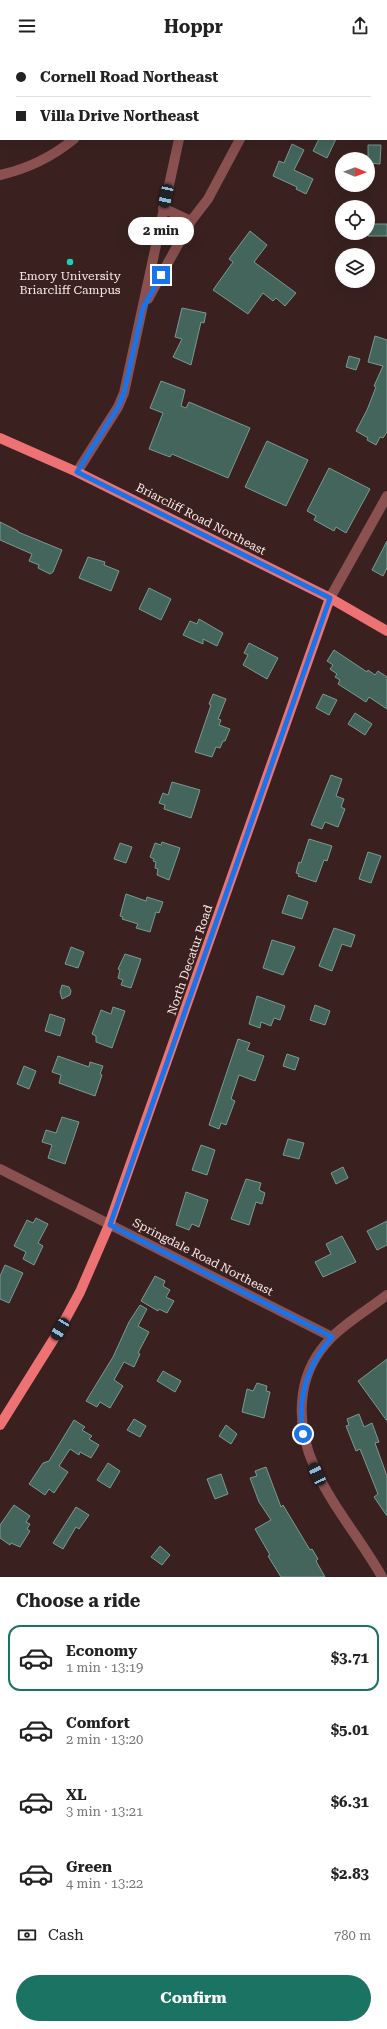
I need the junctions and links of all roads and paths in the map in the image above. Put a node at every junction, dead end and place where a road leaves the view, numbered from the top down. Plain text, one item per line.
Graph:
1 (73, 140) edge
2 (179, 140) edge
3 (239, 140) edge
4 (0, 175) edge
5 (163, 208) junction
6 (192, 221) junction
7 (143, 308) junction
8 (0, 439) edge
9 (77, 472) junction
10 (387, 496) edge
11 (330, 598) junction
12 (387, 631) edge
13 (0, 1169) edge
14 (110, 1225) junction
15 (387, 1295) edge
16 (332, 1337) junction
17 (0, 1425) edge
18 (382, 1577) edge

1 - 4 street
2 - 5 street
3 - 6 street
5 - 6 street
5 - 7 street
6 - 7 street
7 - 9 street
8 - 9 main road, Briarcliff Road Northeast
9 - 11 main road, Briarcliff Road Northeast
10 - 11 street, North Decatur Road
11 - 12 main road, Briarcliff Road Northeast
11 - 14 main road, North Decatur Road
13 - 14 street, Springdale Road Northeast
14 - 16 street, Springdale Road Northeast
14 - 17 main road, North Decatur Road
15 - 16 street
16 - 18 street

